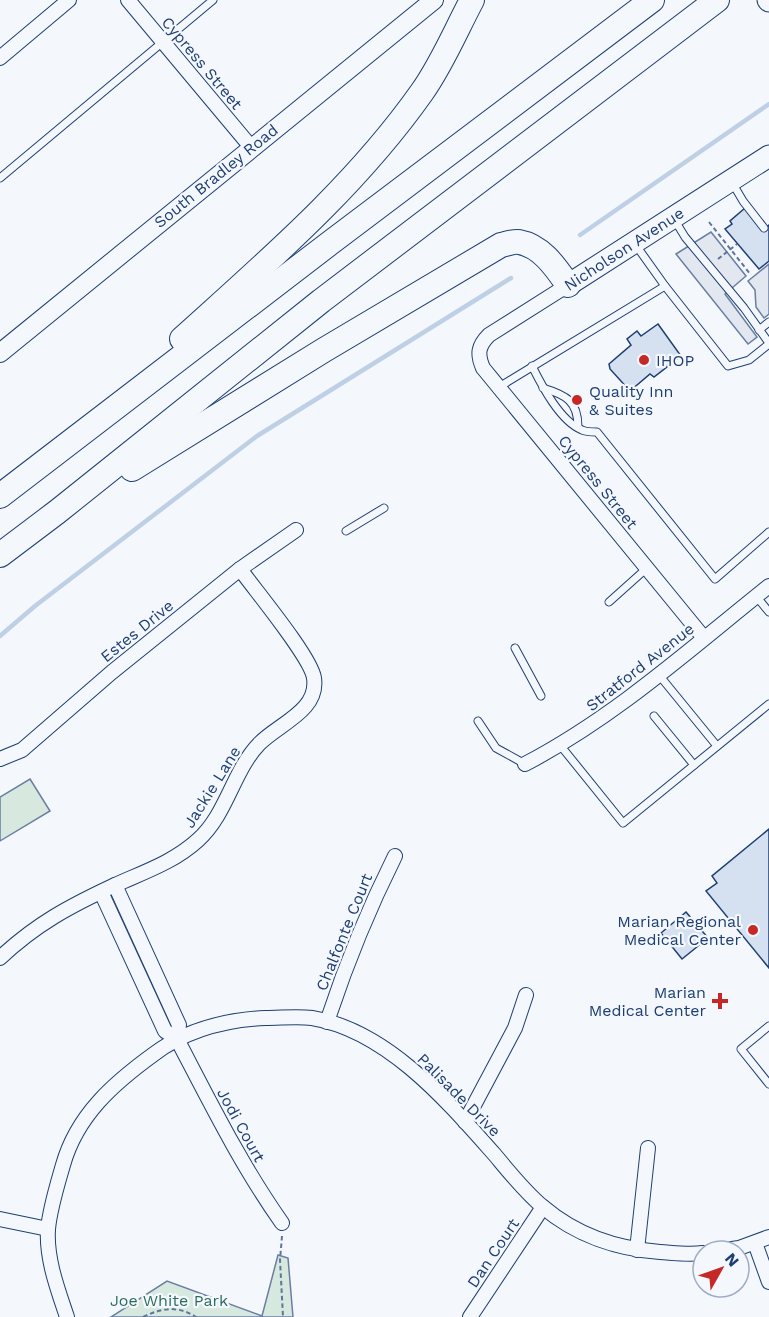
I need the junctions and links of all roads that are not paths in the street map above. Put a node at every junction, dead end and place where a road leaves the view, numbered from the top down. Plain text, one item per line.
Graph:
1 (69, 0) edge
2 (128, 0) edge
3 (213, 0) edge
4 (434, 0) edge
5 (472, 0) edge
6 (652, 0) edge
7 (710, 5) edge
8 (163, 41) junction
9 (0, 58) edge
10 (251, 147) junction
11 (769, 156) edge
12 (0, 178) edge
13 (731, 180) junction
14 (672, 217) junction
15 (764, 228) dead end
16 (634, 242) junction
17 (568, 285) junction
18 (665, 286) junction
19 (769, 322) edge
20 (759, 330) junction
21 (480, 344) joint
22 (769, 344) edge
23 (0, 353) edge
24 (532, 366) junction
25 (499, 387) junction
26 (543, 388) junction
27 (578, 427) junction
28 (58, 451) junction
29 (0, 496) edge
30 (384, 508) dead end
31 (57, 512) junction
32 (296, 530) dead end
33 (346, 531) dead end
34 (769, 532) edge
35 (0, 555) edge
36 (647, 568) junction
37 (240, 569) junction
38 (769, 586) edge
39 (756, 596) junction
40 (609, 602) dead end
41 (769, 612) edge
42 (704, 638) junction
43 (515, 648) dead end
44 (659, 675) junction
45 (541, 696) dead end
46 (769, 704) edge
47 (654, 716) dead end
48 (478, 721) dead end
49 (560, 745) junction
50 (717, 746) junction
51 (0, 759) edge
52 (525, 764) joint
53 (694, 765) junction
54 (395, 856) dead end
55 (115, 885) junction
56 (101, 892) junction
57 (0, 958) edge
58 (526, 995) dead end
59 (327, 1022) junction
60 (769, 1026) edge
61 (177, 1039) junction
62 (769, 1084) edge
63 (465, 1122) junction
64 (648, 1148) dead end
65 (543, 1207) junction
66 (0, 1220) edge
67 (282, 1223) road end
68 (48, 1229) junction
69 (769, 1237) edge
70 (755, 1243) junction
71 (751, 1244) edge
72 (637, 1250) junction
73 (691, 1252) edge
74 (769, 1282) edge
75 (67, 1317) edge
76 (470, 1317) edge

1 - 9 street
2 - 8 street, Cypress Street
3 - 8 lane
4 - 10 street, South Bradley Road
5 - 28 highway
6 - 28 highway
7 - 31 highway
8 - 10 street, Cypress Street
8 - 12 lane
10 - 23 street, South Bradley Road
11 - 13 main road, Nicholson Avenue
13 - 14 main road, Nicholson Avenue
13 - 15 lane
14 - 16 main road, Nicholson Avenue
14 - 20 lane
16 - 17 main road, Nicholson Avenue
16 - 18 lane
17 - 21 street, Nicholson Avenue
17 - 31 highway
18 - 22 lane
18 - 24 lane
19 - 20 lane
20 - 22 lane
21 - 25 street, Cypress Street
24 - 25 lane
24 - 26 lane
25 - 36 street, Cypress Street
26 - 27 lane
26 - 27 lane
27 - 34 lane
28 - 29 highway
30 - 33 lane
31 - 35 highway
32 - 37 street, Estes Drive
36 - 40 lane
36 - 42 street, Cypress Street
37 - 51 street, Estes Drive
37 - 55 street, Jackie Lane
38 - 39 street, Stratford Avenue
39 - 41 lane
39 - 42 street, Stratford Avenue
42 - 44 street, Stratford Avenue
43 - 45 lane
44 - 49 street, Stratford Avenue
44 - 50 lane
46 - 50 lane
47 - 53 lane
48 - 52 lane
49 - 52 street, Stratford Avenue
49 - 53 lane
50 - 53 lane
54 - 59 street, Chalfonte Court
55 - 56 street, Jackie Lane
55 - 61 street, Jodi Court
56 - 57 street, Jackie Lane
56 - 61 street, Jodi Court
58 - 63 street
59 - 61 street, Palisade Drive
59 - 63 street, Palisade Drive
60 - 62 lane
61 - 67 street, Jodi Court
61 - 68 street, Palisade Drive
63 - 65 street, Palisade Drive
64 - 72 street
65 - 72 street, Palisade Drive
65 - 76 street, Dan Court
66 - 68 street
68 - 75 street, Palisade Drive
69 - 70 street
70 - 71 street
70 - 74 street
72 - 73 street, Palisade Drive

